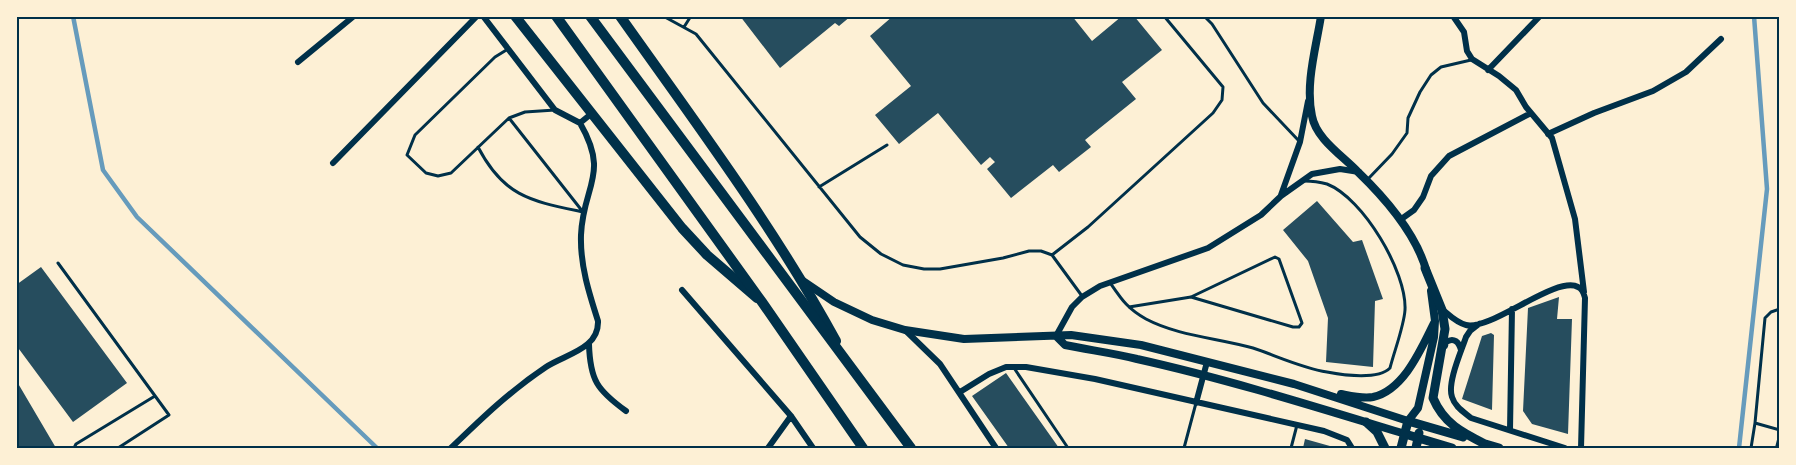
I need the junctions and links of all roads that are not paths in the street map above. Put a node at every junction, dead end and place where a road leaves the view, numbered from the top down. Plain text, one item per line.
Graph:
1 (354, 16) edge
2 (477, 16) edge
3 (483, 16) edge
4 (515, 16) edge
5 (556, 16) edge
6 (590, 16) edge
7 (620, 16) edge
8 (663, 16) edge
9 (691, 16) edge
10 (1164, 16) edge
11 (1204, 16) edge
12 (1321, 16) edge
13 (1453, 16) edge
14 (1540, 16) edge
15 (684, 27) junction
16 (1721, 39) dead end
17 (508, 49) junction
18 (1472, 59) junction
19 (298, 62) dead end
20 (1488, 70) junction
21 (1311, 79) junction
22 (555, 110) junction
23 (1531, 113) junction
24 (591, 114) junction
25 (509, 118) junction
26 (580, 123) junction
27 (1548, 134) junction
28 (1300, 142) junction
29 (887, 145) dead end
30 (478, 147) junction
31 (333, 163) dead end
32 (1359, 172) junction
33 (1366, 180) junction
34 (1300, 181) junction
35 (819, 187) junction
36 (1281, 196) junction
37 (583, 212) junction
38 (1400, 220) junction
39 (1052, 255) junction
40 (58, 263) dead end
41 (1425, 267) junction
42 (800, 279) junction
43 (1110, 282) junction
44 (682, 290) dead end
45 (1584, 292) junction
46 (1082, 297) junction
47 (1191, 297) junction
48 (762, 302) junction
49 (1127, 307) junction
50 (1512, 309) junction
51 (1779, 309) edge
52 (1442, 310) junction
53 (1435, 321) junction
54 (1480, 323) junction
55 (905, 330) junction
56 (1056, 336) junction
57 (589, 344) junction
58 (1462, 350) junction
59 (1442, 353) junction
60 (1207, 362) junction
61 (1013, 367) junction
62 (850, 368) junction
63 (1203, 376) junction
64 (1294, 384) junction
65 (960, 392) junction
66 (154, 396) junction
67 (1196, 403) junction
68 (1418, 408) junction
69 (626, 411) dead end
70 (791, 416) junction
71 (1408, 421) junction
72 (1366, 422) junction
73 (1755, 423) junction
74 (1297, 425) junction
75 (1421, 425) junction
76 (1510, 430) junction
77 (1779, 430) edge
78 (1405, 434) junction
79 (1418, 438) junction
80 (1779, 440) edge
81 (1487, 445) junction
82 (74, 448) edge
83 (118, 448) edge
84 (451, 448) edge
85 (768, 448) edge
86 (813, 448) edge
87 (863, 448) edge
88 (910, 448) edge
89 (996, 448) edge
90 (1068, 448) edge
91 (1184, 448) edge
92 (1291, 448) edge
93 (1351, 448) edge
94 (1385, 448) edge
95 (1401, 448) edge
96 (1416, 448) edge
97 (1452, 448) edge
98 (1499, 448) edge
99 (1565, 448) edge
100 (1581, 448) edge
101 (1751, 448) edge
102 (1778, 448) edge

1 - 19 street
2 - 31 street
3 - 17 street
4 - 24 main road
5 - 48 main road
6 - 62 main road
7 - 42 main road
8 - 15 lane
9 - 15 lane
10 - 39 lane
11 - 28 lane
12 - 21 street
13 - 18 street
14 - 20 street
15 - 35 lane
16 - 27 street
17 - 22 street
17 - 30 lane
18 - 20 street
18 - 33 lane
20 - 23 street
21 - 28 street
21 - 32 street
22 - 25 lane
22 - 26 street
23 - 27 street
23 - 38 street
24 - 26 street
24 - 48 main road
25 - 30 lane
25 - 37 lane
26 - 37 street
27 - 45 street
28 - 36 street
29 - 35 lane
30 - 37 lane
32 - 33 street
32 - 34 street
33 - 38 street
34 - 36 street
34 - 49 lane
35 - 39 lane
36 - 43 street
37 - 57 street
38 - 41 street
39 - 46 lane
40 - 66 lane
41 - 52 main road
41 - 53 street
42 - 55 street
42 - 62 main road
43 - 46 street
43 - 49 lane
44 - 70 street
45 - 50 street
45 - 100 street
46 - 56 street
47 - 47 lane
47 - 49 lane
48 - 87 main road
50 - 54 street
50 - 76 street
51 - 73 lane
52 - 54 street
52 - 59 main road
53 - 64 street
53 - 68 street
54 - 58 street
55 - 56 street
55 - 65 street
56 - 60 street
56 - 63 street
57 - 69 street
57 - 84 street
58 - 59 street
58 - 76 street
59 - 81 main road
60 - 63 street
60 - 64 street
61 - 65 street
61 - 67 street
61 - 90 lane
62 - 88 main road
63 - 67 street
63 - 72 street
64 - 71 street
65 - 89 street
66 - 82 lane
66 - 83 lane
67 - 74 street
67 - 91 lane
68 - 71 street
68 - 75 street
70 - 85 street
70 - 86 street
71 - 75 main road
71 - 78 main road
72 - 78 street
72 - 94 main road
73 - 77 lane
73 - 101 lane
74 - 92 lane
74 - 93 street
75 - 79 main road
75 - 81 main road
76 - 99 street
78 - 79 main road
78 - 95 main road
79 - 96 main road
79 - 97 main road
80 - 102 street
81 - 98 main road

